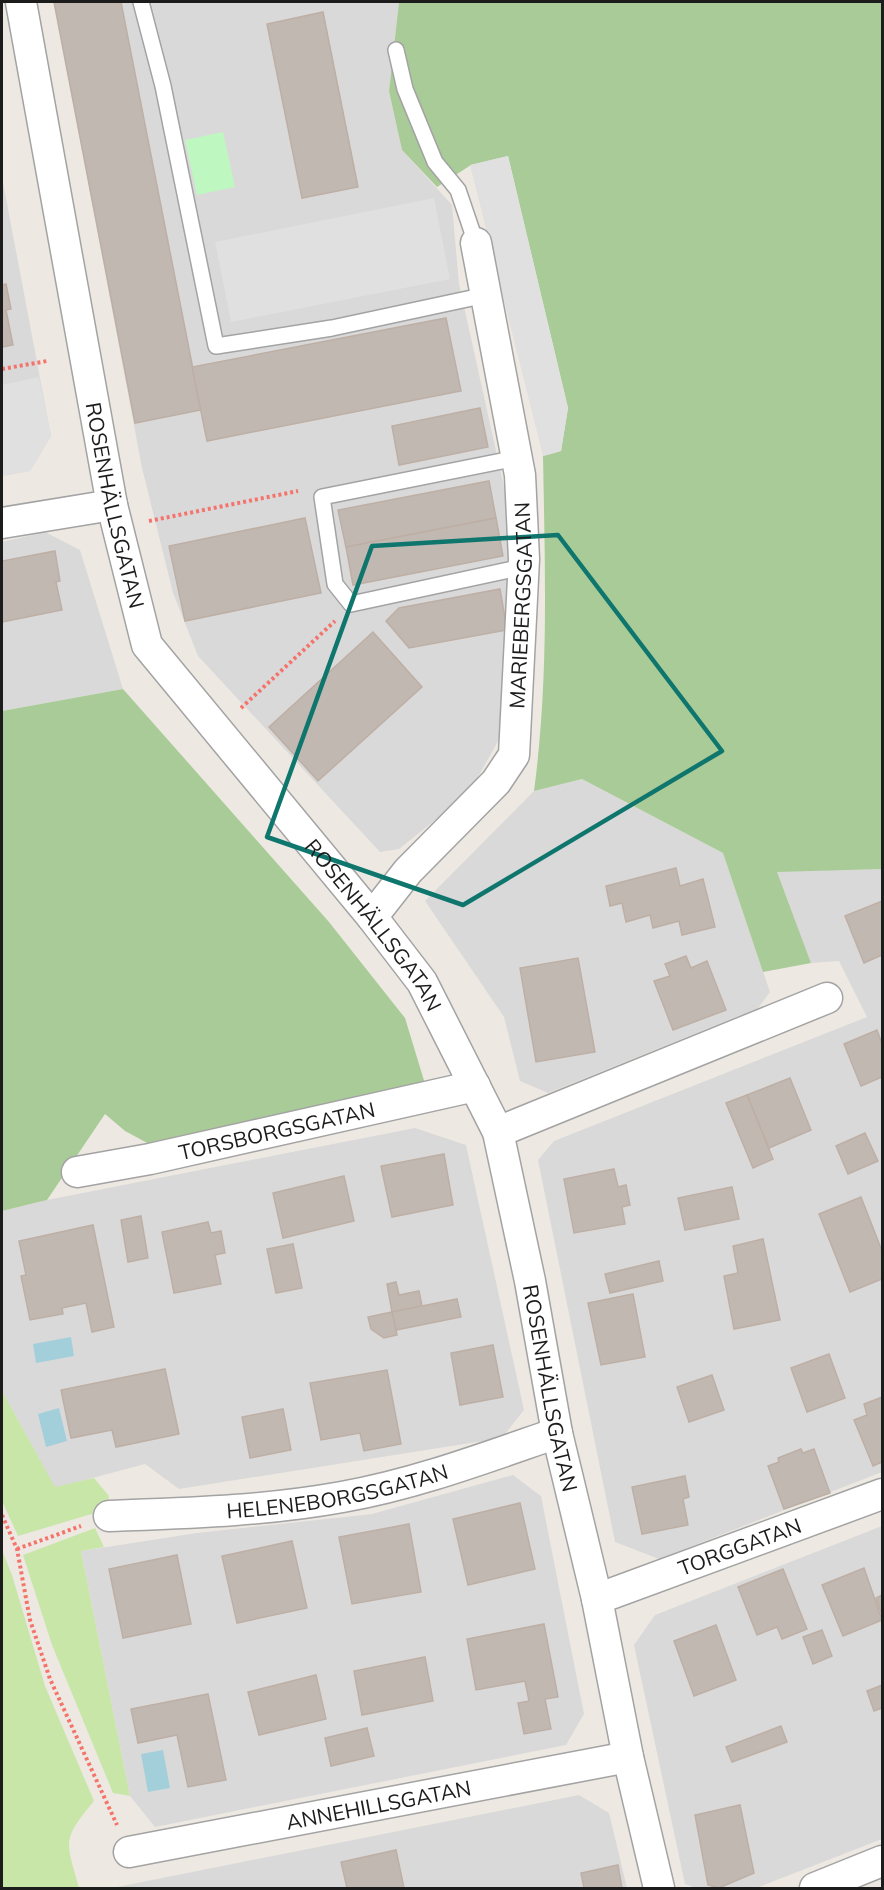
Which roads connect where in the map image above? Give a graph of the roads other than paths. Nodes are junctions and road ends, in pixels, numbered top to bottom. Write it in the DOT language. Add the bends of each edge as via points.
graph roads {
  1 [pos="21,2"];
  2 [pos="141,2"];
  3 [pos="396,50"];
  4 [pos="476,243"];
  5 [pos="486,294"];
  6 [pos="517,459"];
  7 [pos="112,505"];
  8 [pos="2,523"];
  9 [pos="523,567"];
  10 [pos="372,917"];
  11 [pos="827,998"];
  12 [pos="475,1086"];
  13 [pos="498,1132"];
  14 [pos="77,1172"];
  15 [pos="557,1433"];
  16 [pos="882,1494"];
  17 [pos="109,1516"];
  18 [pos="597,1599"];
  19 [pos="628,1757"];
  20 [pos="129,1852"];
  21 [pos="882,1861"];
  22 [pos="659,1888"];
  23 [pos="815,1888"];
  1 -- 7 [label="street, ROSENHÄLLSGATAN"];
  2 -- 5 [label="lane" via="163,86 216,346 332,328"];
  3 -- 4 [label="lane" via="405,89 435,162 458,190"];
  4 -- 5 [label="street, MARIEBERGSGATAN"];
  5 -- 6 [label="street, MARIEBERGSGATAN"];
  6 -- 9 [label="street, MARIEBERGSGATAN"];
  6 -- 9 [label="lane" via="322,497 335,584 351,604"];
  7 -- 8 [label="street"];
  7 -- 10 [label="street, ROSENHÄLLSGATAN" via="147,645"];
  9 -- 10 [label="street, MARIEBERGSGATAN" via="514,754 496,782 408,871"];
  10 -- 12 [label="street, ROSENHÄLLSGATAN" via="422,982"];
  11 -- 13 [label="street"];
  12 -- 13 [label="street, ROSENHÄLLSGATAN"];
  12 -- 14 [label="street, TORSBORGSGATAN"];
  13 -- 15 [label="street, ROSENHÄLLSGATAN"];
  15 -- 17 [label="street, HELENEBORGSGATAN" via="441,1473 345,1497 285,1507"];
  15 -- 18 [label="street, ROSENHÄLLSGATAN"];
  16 -- 18 [label="street, TORGGATAN"];
  18 -- 19 [label="street, ROSENHÄLLSGATAN"];
  19 -- 20 [label="street, ANNEHILLSGATAN"];
  19 -- 22 [label="street, ROSENHÄLLSGATAN"];
  21 -- 23 [label="street"];
}
